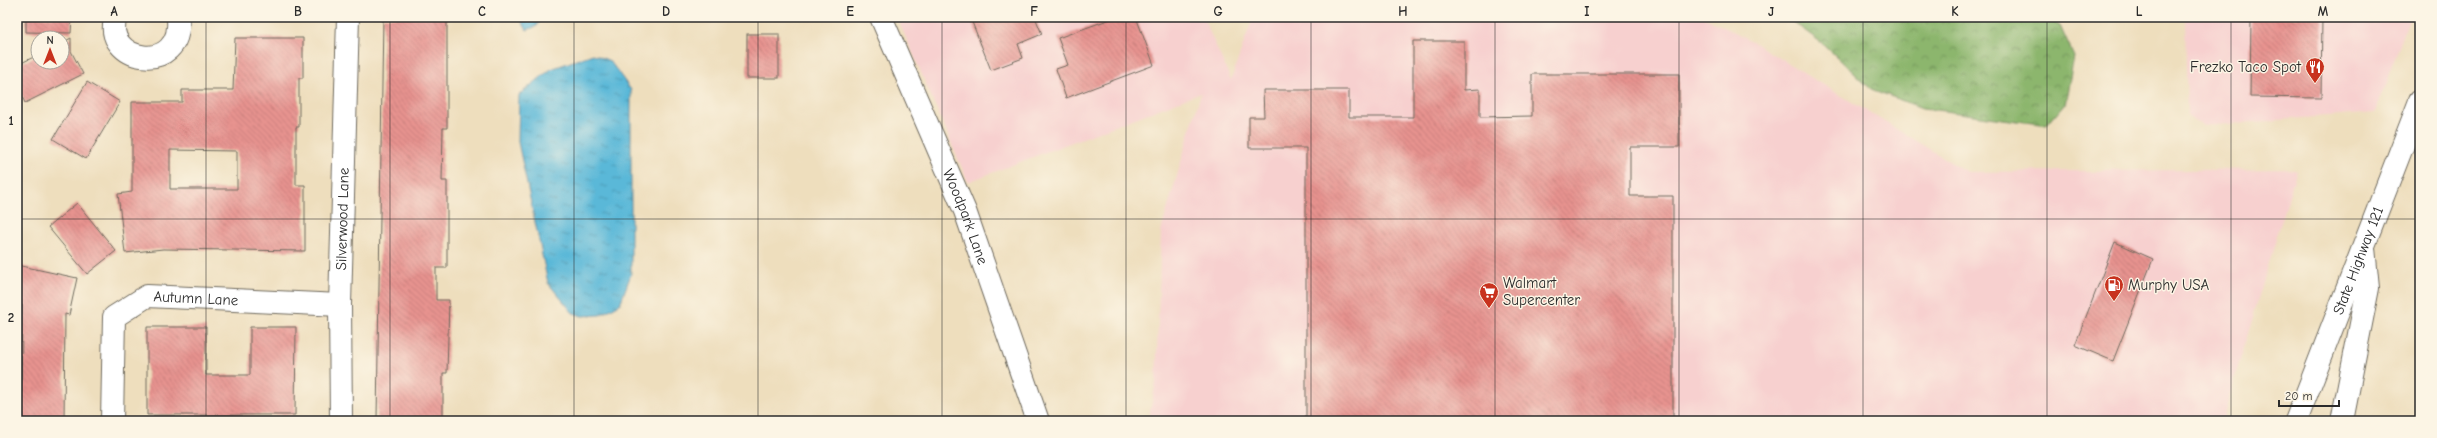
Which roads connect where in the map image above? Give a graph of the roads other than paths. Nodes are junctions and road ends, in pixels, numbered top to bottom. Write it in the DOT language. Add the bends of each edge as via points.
graph roads {
  1 [pos="116,17"];
  2 [pos="178,17"];
  3 [pos="348,17"];
  4 [pos="881,17"];
  5 [pos="2420,101"];
  6 [pos="2364,248"];
  7 [pos="340,305"];
  8 [pos="112,421"];
  9 [pos="341,421"];
  10 [pos="1038,421"];
  11 [pos="2296,421"];
  12 [pos="2342,421"];
  1 -- 2 [label="main road" via="116,36 123,48 136,56 150,58 164,53 174,42 179,29"];
  3 -- 7 [label="main road, Silverwood Lane"];
  4 -- 10 [label="main road, Woodpark Lane" via="965,211"];
  5 -- 6 [label="main road, State Highway 121"];
  6 -- 11 [label="main road, State Highway 121"];
  6 -- 12 [label="main road" via="2368,288"];
  7 -- 8 [label="main road, Autumn Lane" via="147,296 114,317"];
  7 -- 9 [label="main road, Silverwood Lane"];
}
